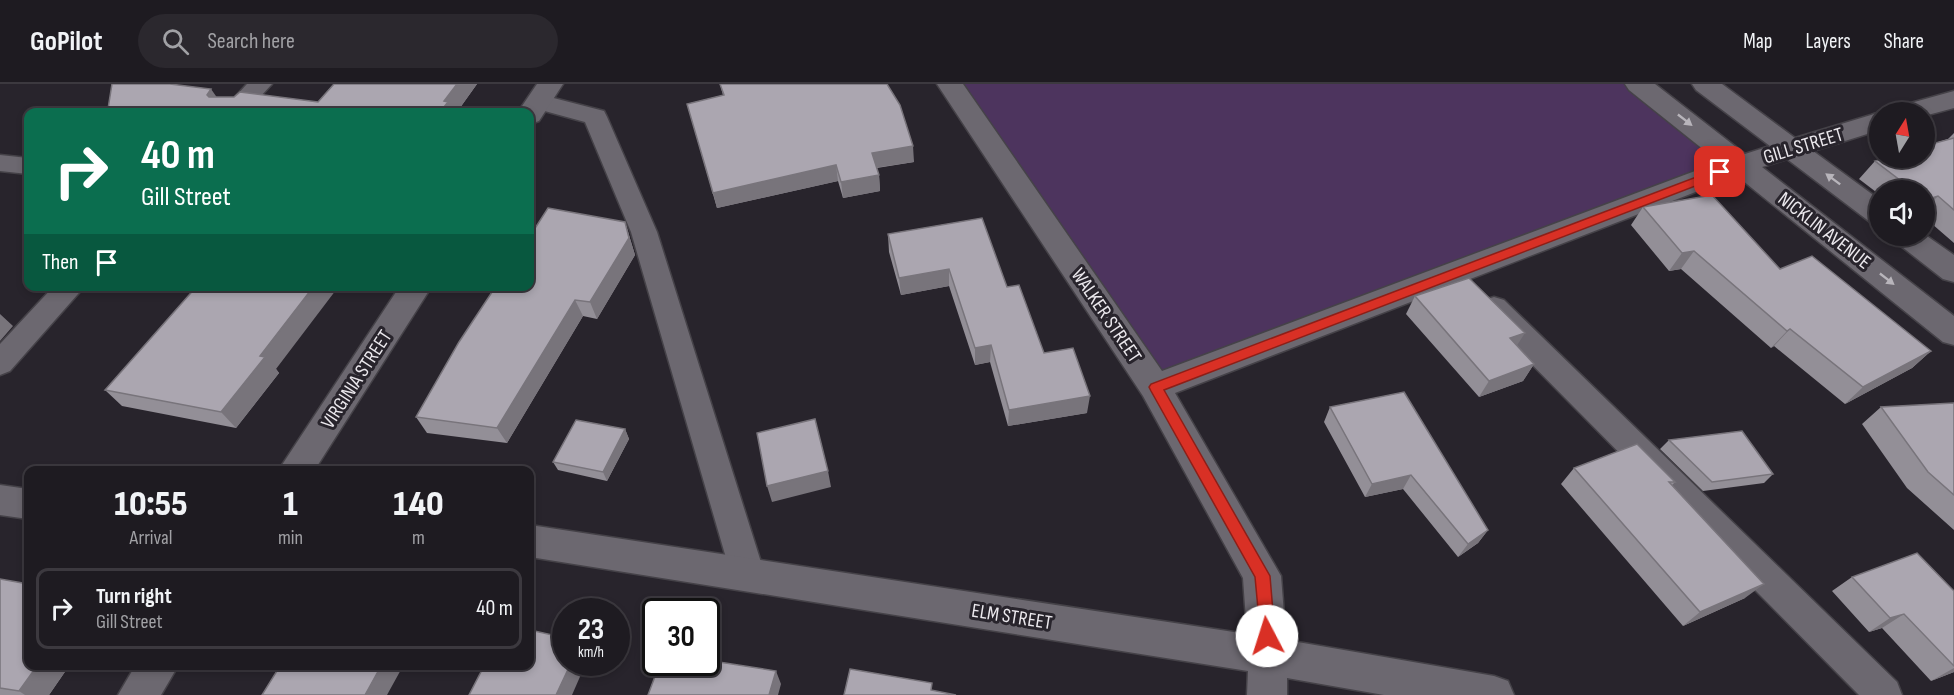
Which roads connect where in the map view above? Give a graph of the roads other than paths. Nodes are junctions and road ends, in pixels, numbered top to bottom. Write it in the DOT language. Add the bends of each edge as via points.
graph roads {
  1 [pos="260,84"];
  2 [pos="950,84"];
  3 [pos="1638,84"];
  4 [pos="1705,84"];
  5 [pos="1954,99"];
  6 [pos="539,101"];
  7 [pos="1935,104"];
  8 [pos="237,108"];
  9 [pos="1869,125"];
  10 [pos="1792,148"];
  11 [pos="0,163"];
  12 [pos="1742,164"];
  13 [pos="24,166"];
  14 [pos="1869,206"];
  15 [pos="1920,246"];
  16 [pos="1954,271"];
  17 [pos="1457,272"];
  18 [pos="66,291"];
  19 [pos="414,291"];
  20 [pos="1954,333"];
  21 [pos="0,363"];
  22 [pos="1155,387"];
  23 [pos="298,466"];
  24 [pos="0,500"];
  25 [pos="24,503"];
  26 [pos="534,542"];
  27 [pos="748,575"];
  28 [pos="1268,656"];
  29 [pos="156,670"];
  30 [pos="138,695"];
  31 [pos="1268,695"];
  32 [pos="1494,695"];
  33 [pos="1884,695"];
  1 -- 8 [label="lane"];
  2 -- 22 [label="street, WALKER STREET"];
  3 -- 12 [label="street, NICKLIN AVENUE, one-way"];
  4 -- 10 [label="street"];
  5 -- 7 [label="street"];
  6 -- 27 [label="lane" via="595,117 644,232"];
  9 -- 10 [label="street, GILL STREET"];
  10 -- 12 [label="street, GILL STREET"];
  14 -- 10 [label="street, one-way"];
  11 -- 13 [label="lane"];
  12 -- 17 [label="street, GILL STREET"];
  12 -- 20 [label="street, NICKLIN AVENUE, one-way"];
  15 -- 16 [label="street"];
  17 -- 22 [label="street, GILL STREET"];
  17 -- 33 [label="lane"];
  18 -- 21 [label="lane"];
  19 -- 23 [label="street, VIRGINIA STREET"];
  22 -- 28 [label="street, WALKER STREET" via="1262,576"];
  24 -- 25 [label="street"];
  26 -- 27 [label="street, ELM STREET"];
  27 -- 28 [label="street, ELM STREET"];
  28 -- 31 [label="street, WALKER STREET"];
  28 -- 32 [label="street, ELM STREET"];
  29 -- 30 [label="street"];
}
